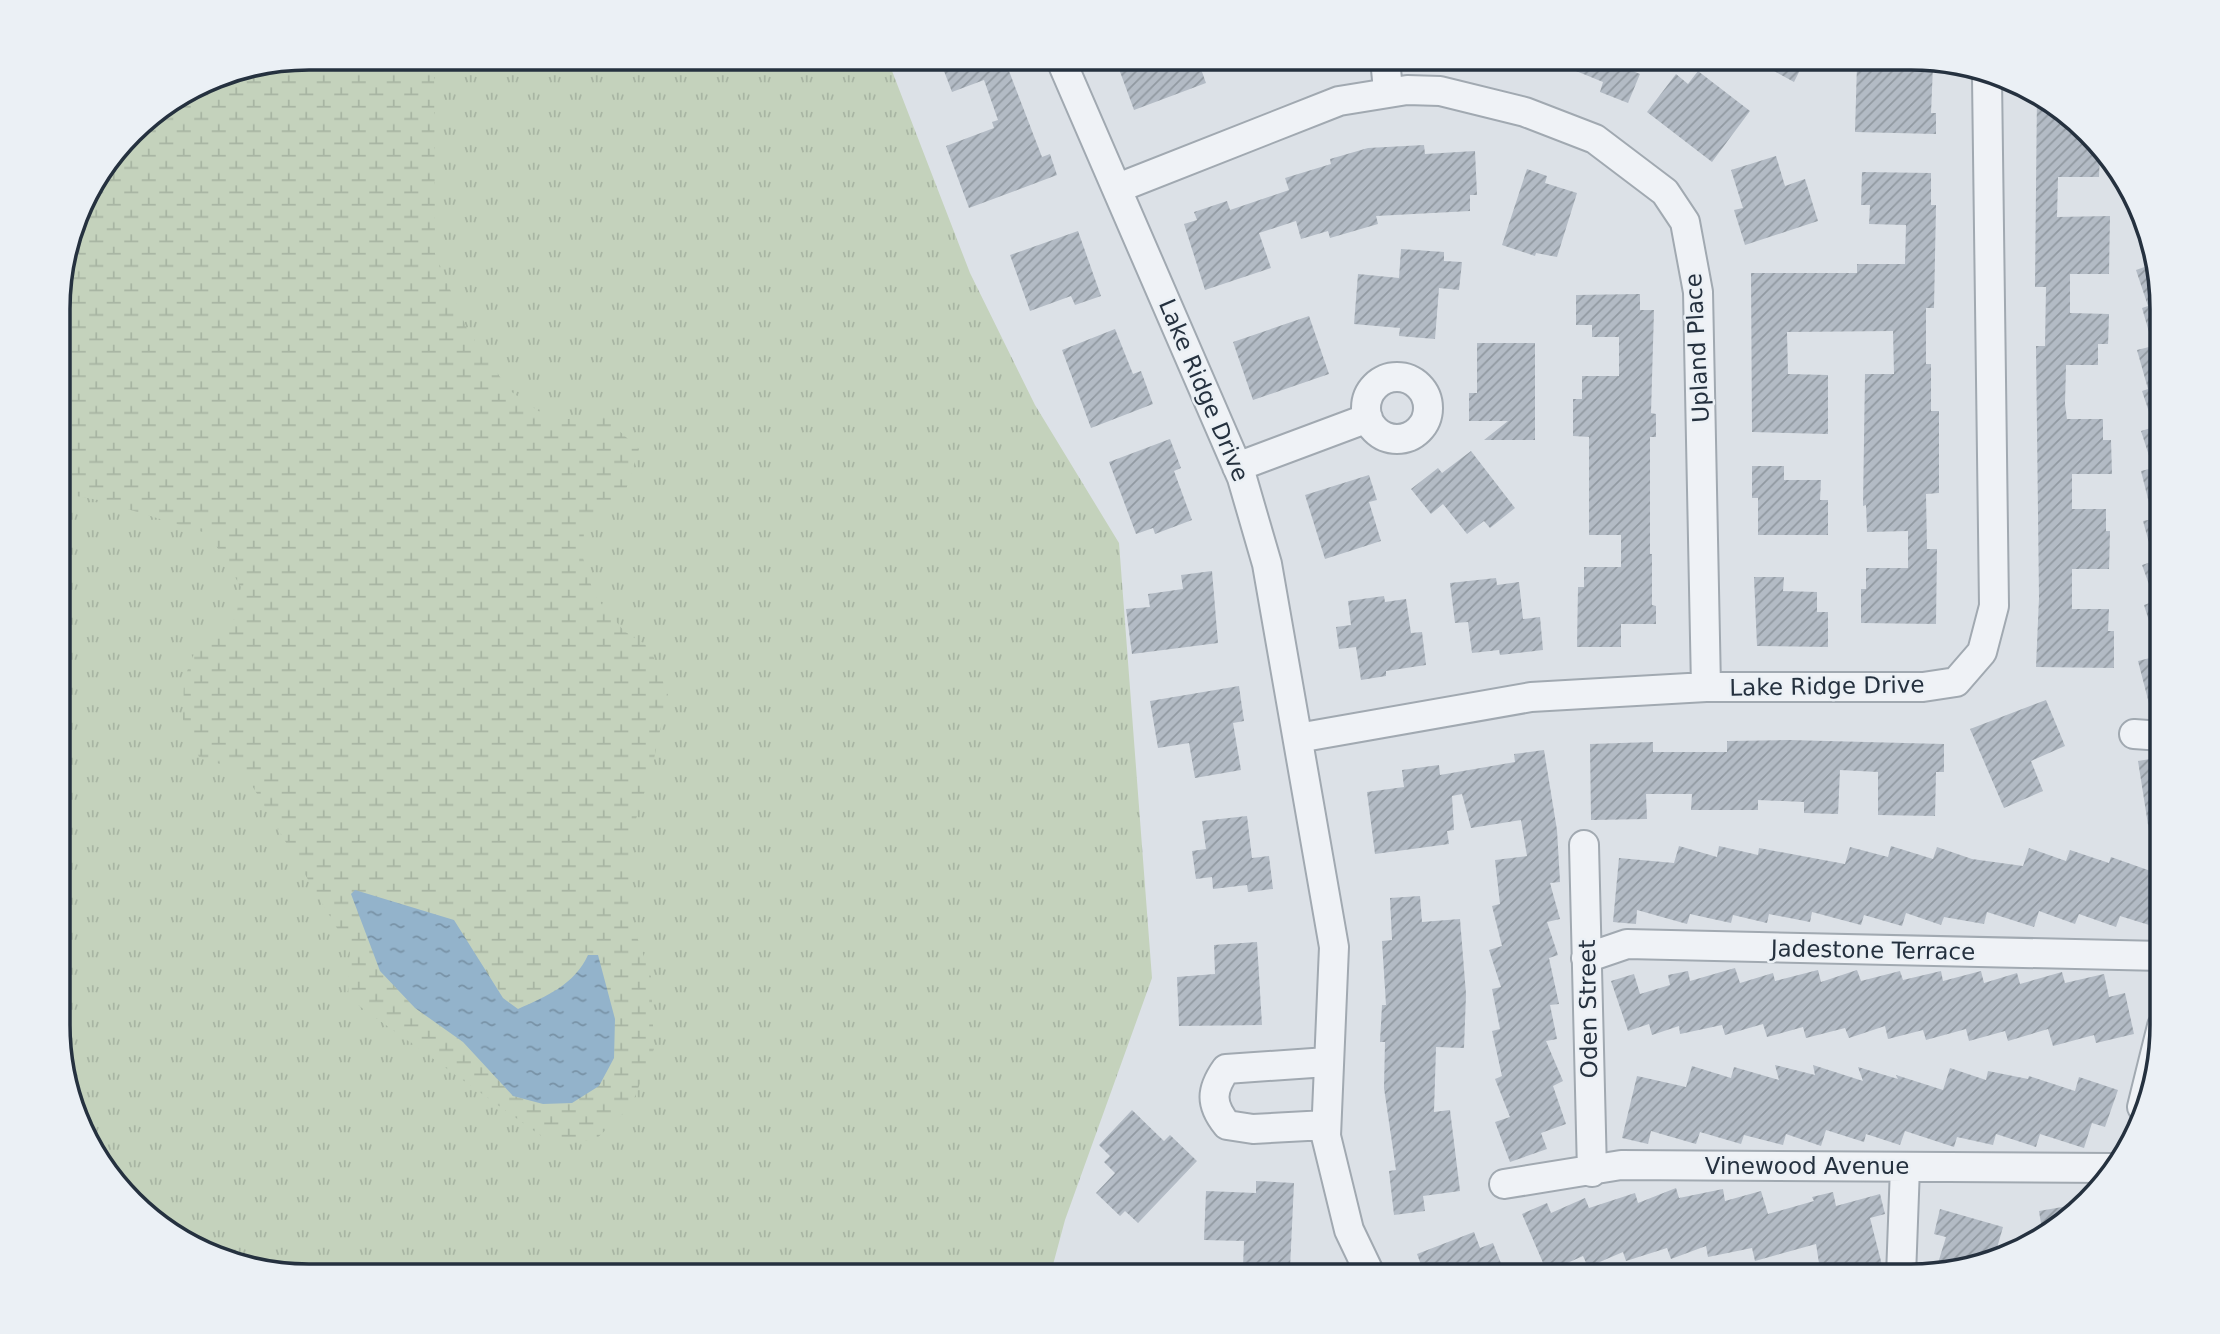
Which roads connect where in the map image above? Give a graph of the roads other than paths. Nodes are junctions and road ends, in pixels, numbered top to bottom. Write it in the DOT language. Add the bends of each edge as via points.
graph roads {
  1 [pos="1065,70"];
  2 [pos="1386,70"];
  3 [pos="1987,83"];
  4 [pos="1388,91"];
  5 [pos="1118,188"];
  6 [pos="1368,418"];
  7 [pos="1237,467"];
  8 [pos="1706,687"];
  9 [pos="2134,734"];
  10 [pos="2149,735"];
  11 [pos="1298,738"];
  12 [pos="1584,845"];
  13 [pos="2149,956"];
  14 [pos="1586,958"];
  15 [pos="1327,1062"];
  16 [pos="1326,1125"];
  17 [pos="1905,1167"];
  18 [pos="2103,1168"];
  19 [pos="1591,1172"];
  20 [pos="1504,1184"];
  21 [pos="1365,1263"];
  22 [pos="1901,1263"];
  1 -- 5 [label="street, Lake Ridge Drive"];
  2 -- 4 [label="street"];
  3 -- 8 [label="street, Lake Ridge Drive" via="1994,607 1982,652 1956,682 1923,687"];
  4 -- 5 [label="street, Upland Place" via="1326,105"];
  4 -- 8 [label="street, Upland Place" via="1440,91 1525,112 1595,139 1665,192 1685,222 1698,292"];
  5 -- 7 [label="street, Lake Ridge Drive"];
  6 -- 7 [label="street"];
  7 -- 11 [label="street, Lake Ridge Drive" via="1267,564"];
  8 -- 11 [label="street, Lake Ridge Drive" via="1531,696"];
  9 -- 10 [label="street"];
  11 -- 15 [label="street, Lake Ridge Drive" via="1334,947"];
  12 -- 14 [label="street, Oden Street"];
  13 -- 14 [label="street, Jadestone Terrace" via="1627,944"];
  14 -- 19 [label="street, Oden Street"];
  15 -- 16 [label="street, Lake Ridge Drive"];
  15 -- 16 [label="street" via="1226,1069 1215,1084 1213,1098 1227,1125 1253,1129"];
  16 -- 21 [label="street, Lake Ridge Drive" via="1349,1230"];
  17 -- 18 [label="street, Vinewood Avenue"];
  17 -- 19 [label="street, Vinewood Avenue" via="1621,1165"];
  17 -- 22 [label="street"];
  19 -- 20 [label="street, Vinewood Avenue"];
}
